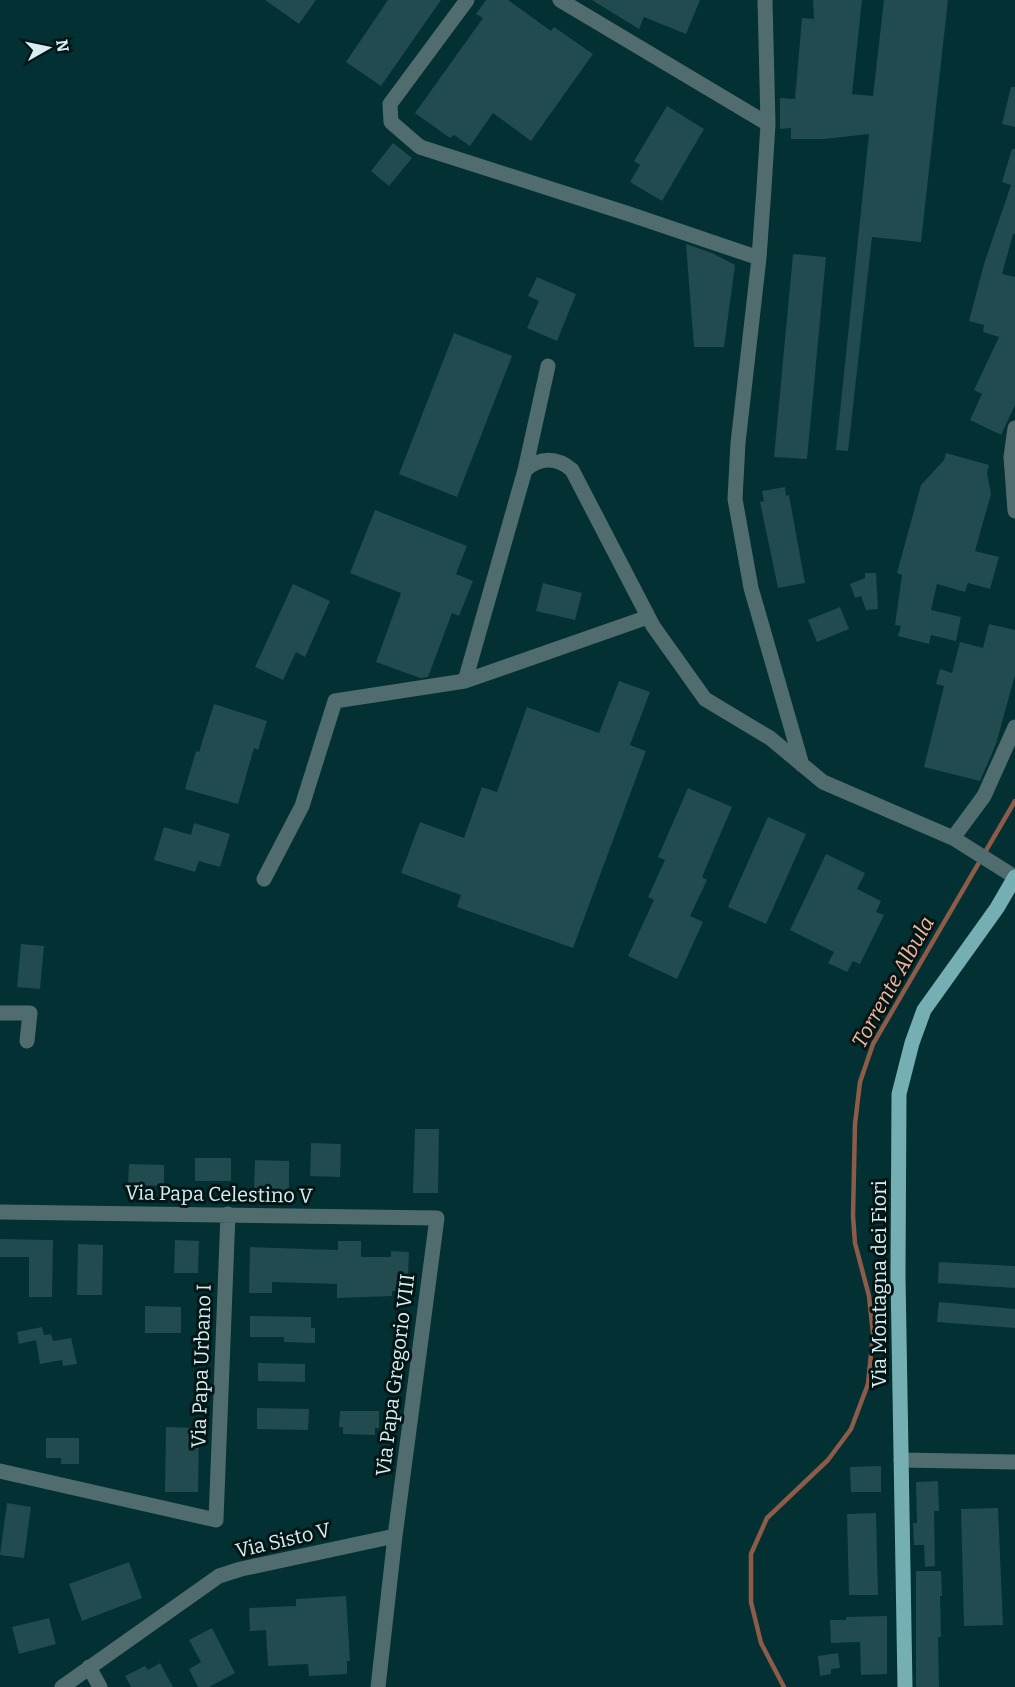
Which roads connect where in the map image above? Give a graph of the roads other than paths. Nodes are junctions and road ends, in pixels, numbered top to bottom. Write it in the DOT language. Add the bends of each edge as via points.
graph roads {
  1 [pos="467,0"];
  2 [pos="560,0"];
  3 [pos="765,0"];
  4 [pos="768,124"];
  5 [pos="759,258"];
  6 [pos="548,366"];
  7 [pos="1015,428"];
  8 [pos="525,470"];
  9 [pos="1015,511"];
  10 [pos="648,617"];
  11 [pos="465,681"];
  12 [pos="1015,727"];
  13 [pos="802,765"];
  14 [pos="958,842"];
  15 [pos="1011,874"];
  16 [pos="264,879"];
  17 [pos="0,1013"];
  18 [pos="27,1041"];
  19 [pos="0,1212"];
  20 [pos="228,1214"];
  21 [pos="437,1218"];
  22 [pos="901,1460"];
  23 [pos="1015,1462"];
  24 [pos="0,1471"];
  25 [pos="395,1536"];
  26 [pos="90,1666"];
  27 [pos="62,1687"];
  28 [pos="100,1687"];
  29 [pos="378,1687"];
  30 [pos="905,1687"];
  1 -- 5 [label="street" via="390,104 391,122 420,147"];
  2 -- 4 [label="street"];
  3 -- 4 [label="street"];
  4 -- 5 [label="street"];
  5 -- 13 [label="street" via="735,499 751,588"];
  6 -- 8 [label="street"];
  7 -- 9 [label="street" via="1011,457"];
  8 -- 10 [label="street" via="537,462 551,460 572,470"];
  8 -- 11 [label="street"];
  10 -- 11 [label="street"];
  10 -- 13 [label="street" via="705,699 770,738"];
  11 -- 16 [label="street" via="335,701 302,806"];
  12 -- 14 [label="street"];
  13 -- 14 [label="street" via="824,782"];
  14 -- 15 [label="street"];
  15 -- 22 [label="main road, Via Montagna dei Fiori" via="997,908 924,1010 899,1094"];
  17 -- 18 [label="street" via="30,1014"];
  19 -- 20 [label="street, Via Papa Celestino V"];
  20 -- 21 [label="street, Via Papa Celestino V"];
  20 -- 24 [label="street, Via Papa Urbano I" via="216,1520"];
  21 -- 25 [label="street, Via Papa Gregorio VIII"];
  22 -- 23 [label="street"];
  22 -- 30 [label="main road, Via Montagna dei Fiori"];
  25 -- 26 [label="street, Via Sisto V" via="219,1576"];
  25 -- 29 [label="street"];
  26 -- 27 [label="street, Via Sisto V"];
  26 -- 28 [label="street"];
}
